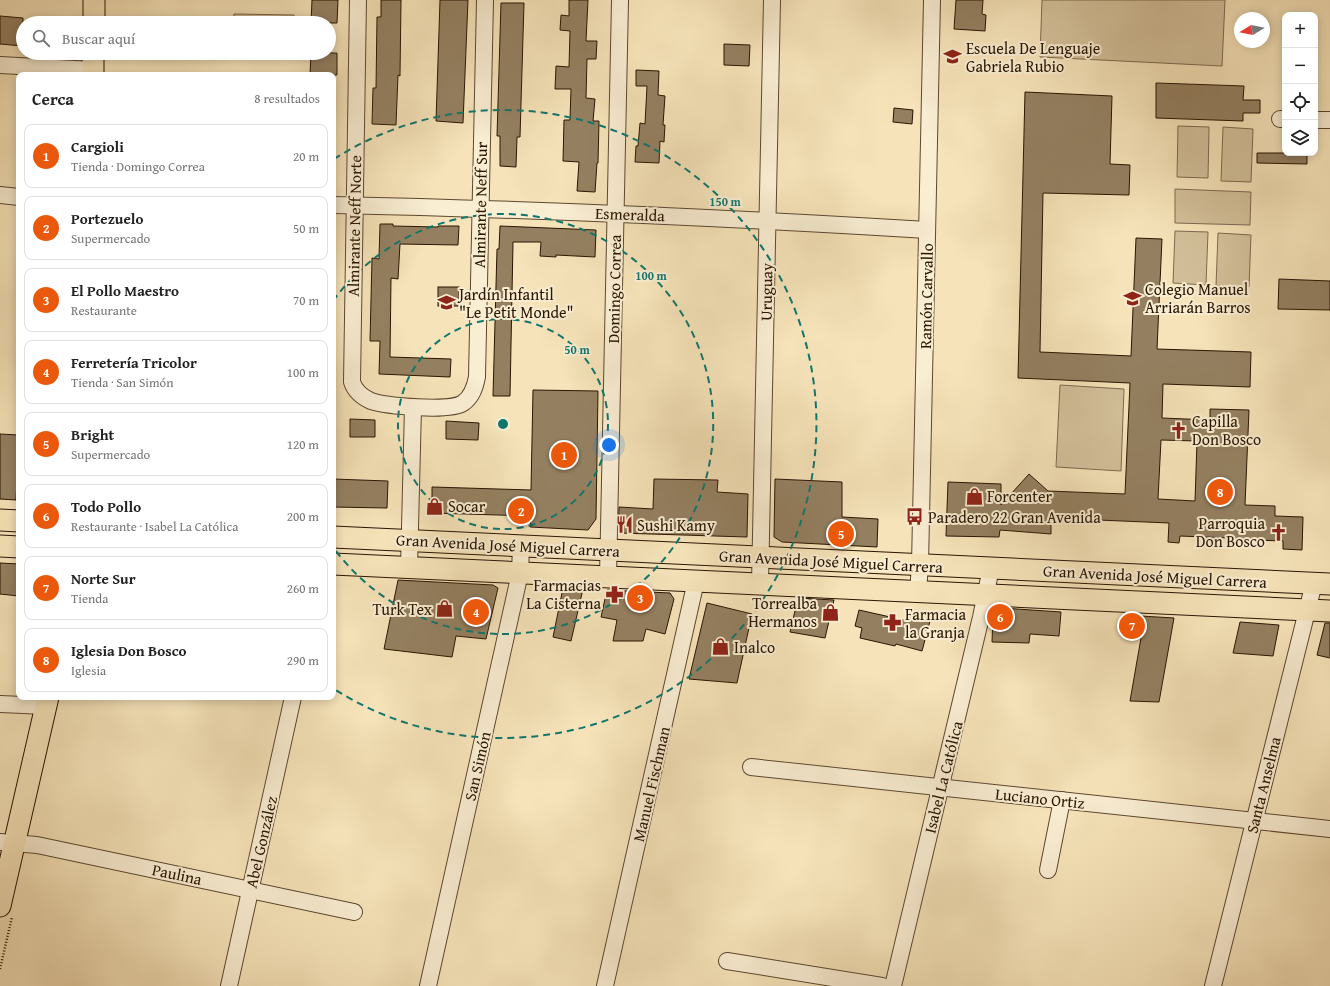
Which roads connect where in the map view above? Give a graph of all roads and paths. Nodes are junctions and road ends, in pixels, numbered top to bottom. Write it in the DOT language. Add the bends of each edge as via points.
graph roads {
  1 [pos="94,0"];
  2 [pos="358,0"];
  3 [pos="485,0"];
  4 [pos="620,0"];
  5 [pos="772,0"];
  6 [pos="932,0"];
  7 [pos="94,16"];
  8 [pos="0,64"];
  9 [pos="93,66"];
  10 [pos="1318,120"];
  11 [pos="1330,120"];
  12 [pos="0,196"];
  13 [pos="16,197"];
  14 [pos="336,205"];
  15 [pos="355,206"];
  16 [pos="480,210"];
  17 [pos="615,213"];
  18 [pos="767,220"];
  19 [pos="927,230"];
  20 [pos="413,407"];
  21 [pos="0,520"];
  22 [pos="16,521"];
  23 [pos="336,537"];
  24 [pos="410,540"];
  25 [pos="0,546"];
  26 [pos="521,546"];
  27 [pos="16,547"];
  28 [pos="608,550"];
  29 [pos="760,557"];
  30 [pos="336,564"];
  31 [pos="920,565"];
  32 [pos="409,568"];
  33 [pos="991,568"];
  34 [pos="520,573"];
  35 [pos="608,577"];
  36 [pos="696,581"];
  37 [pos="760,584"];
  38 [pos="1322,584"];
  39 [pos="918,592"];
  40 [pos="986,595"];
  41 [pos="1307,610"];
  42 [pos="1330,611"];
  43 [pos="292,700"];
  44 [pos="47,702"];
  45 [pos="0,704"];
  46 [pos="751,767"];
  47 [pos="941,787"];
  48 [pos="1062,800"];
  49 [pos="1254,821"];
  50 [pos="1330,830"];
  51 [pos="7,842"];
  52 [pos="1048,870"];
  53 [pos="250,890"];
  54 [pos="0,906"];
  55 [pos="354,912"];
  56 [pos="727,961"];
  57 [pos="229,986"];
  58 [pos="428,986"];
  59 [pos="606,986"];
  60 [pos="882,986"];
  61 [pos="893,986"];
  62 [pos="1213,986"];
  1 -- 7 [label="main road"];
  2 -- 15 [label="street, Almirante Neff Norte"];
  3 -- 16 [label="street, Almirante Neff Sur"];
  4 -- 17 [label="street, Domingo Correa"];
  5 -- 18 [label="street, Uruguay"];
  6 -- 19 [label="street, Ramón Carvallo"];
  8 -- 9 [label="street"];
  10 -- 11 [label="street"];
  12 -- 13 [label="street"];
  14 -- 15 [label="street, Esmeralda"];
  15 -- 16 [label="street, Esmeralda"];
  15 -- 20 [label="street, Almirante Neff Norte" via="352,382 359,393 371,401"];
  16 -- 17 [label="street, Esmeralda"];
  16 -- 20 [label="street, Almirante Neff Sur" via="476,385 468,399 456,406"];
  17 -- 18 [label="street, Esmeralda"];
  17 -- 28 [label="street, Domingo Correa"];
  18 -- 19 [label="street, Esmeralda"];
  18 -- 29 [label="street, Uruguay"];
  19 -- 31 [label="street, Ramón Carvallo"];
  20 -- 24 [label="street"];
  21 -- 22 [label="main road"];
  23 -- 24 [label="main road, Gran Avenida José Miguel Carrera"];
  24 -- 26 [label="main road, Gran Avenida José Miguel Carrera"];
  24 -- 32 [label="street"];
  25 -- 27 [label="main road"];
  26 -- 28 [label="main road, Gran Avenida José Miguel Carrera"];
  26 -- 34 [label="street, San Simón"];
  28 -- 29 [label="main road, Gran Avenida José Miguel Carrera"];
  28 -- 35 [label="street, Domingo Correa"];
  29 -- 31 [label="main road, Gran Avenida José Miguel Carrera"];
  29 -- 37 [label="street, Uruguay"];
  30 -- 32 [label="main road, Gran Avenida José Miguel Carrera"];
  31 -- 33 [label="main road, Gran Avenida José Miguel Carrera"];
  31 -- 39 [label="street, Ramón Carvallo"];
  32 -- 34 [label="main road, Gran Avenida José Miguel Carrera"];
  33 -- 38 [label="main road, Gran Avenida José Miguel Carrera"];
  33 -- 40 [label="street, Isabel La Católica"];
  34 -- 35 [label="main road, Gran Avenida José Miguel Carrera"];
  34 -- 58 [label="street, San Simón"];
  35 -- 36 [label="main road, Gran Avenida José Miguel Carrera"];
  36 -- 37 [label="main road, Gran Avenida José Miguel Carrera"];
  36 -- 59 [label="street, Manuel Fischman"];
  37 -- 39 [label="main road, Gran Avenida José Miguel Carrera"];
  38 -- 41 [label="street, Santa Anselma"];
  39 -- 40 [label="main road, Gran Avenida José Miguel Carrera"];
  40 -- 41 [label="main road, Gran Avenida José Miguel Carrera"];
  40 -- 47 [label="street, Isabel La Católica"];
  41 -- 42 [label="main road, Gran Avenida José Miguel Carrera"];
  41 -- 49 [label="street, Santa Anselma"];
  43 -- 53 [label="street, Abel González"];
  44 -- 45 [label="street"];
  44 -- 51 [label="main road"];
  46 -- 47 [label="street, Luciano Ortiz"];
  47 -- 48 [label="street, Luciano Ortiz"];
  47 -- 61 [label="street, Isabel La Católica"];
  48 -- 49 [label="street, Luciano Ortiz"];
  48 -- 52 [label="street"];
  49 -- 50 [label="street, Luciano Ortiz"];
  49 -- 62 [label="street, Santa Anselma"];
  51 -- 53 [label="street, Paulina" via="37,844"];
  51 -- 54 [label="main road"];
  53 -- 55 [label="street, Paulina"];
  53 -- 57 [label="street, Abel González"];
  56 -- 60 [label="street"];
}
